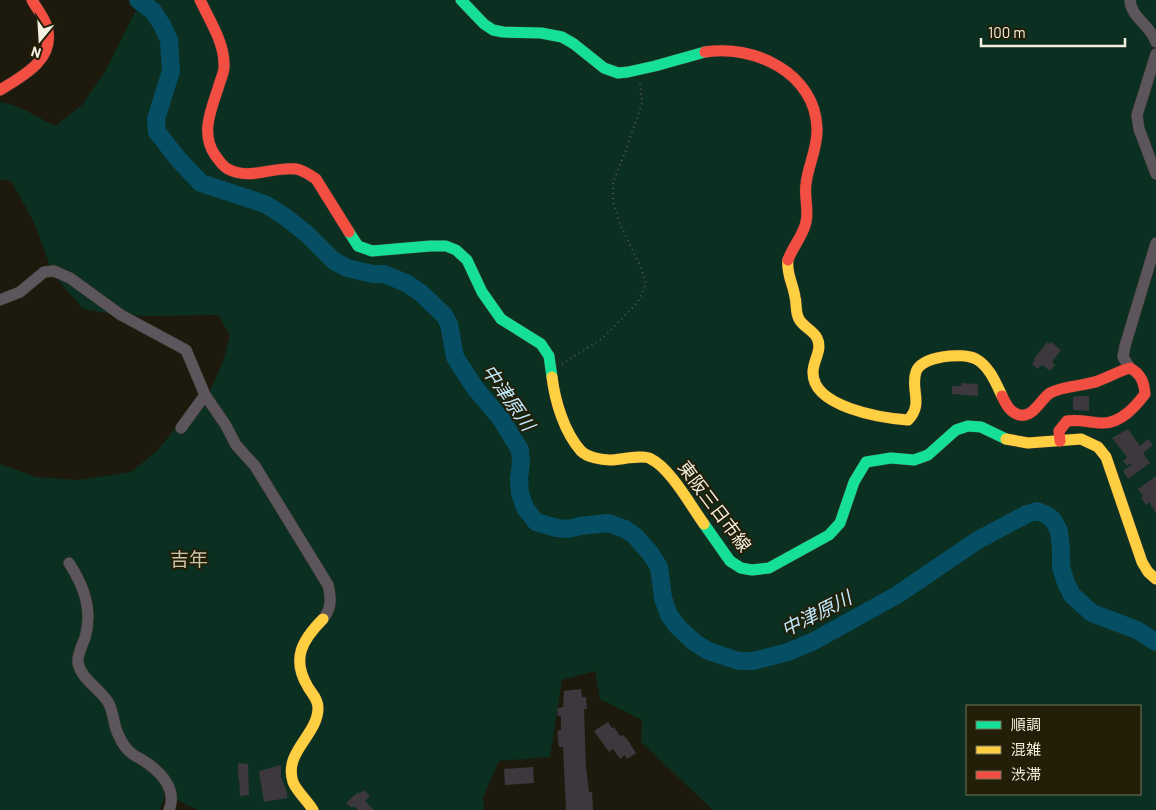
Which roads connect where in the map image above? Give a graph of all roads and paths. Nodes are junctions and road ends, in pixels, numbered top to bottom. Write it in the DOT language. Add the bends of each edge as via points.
graph roads {
  1 [pos="32,0"];
  2 [pos="200,0"];
  3 [pos="462,0"];
  4 [pos="1130,0"];
  5 [pos="1156,42"];
  6 [pos="1156,54"];
  7 [pos="640,69"];
  8 [pos="0,90"];
  9 [pos="1156,174"];
  10 [pos="1156,243"];
  11 [pos="0,300"];
  12 [pos="1130,368"];
  13 [pos="551,371"];
  14 [pos="205,395"];
  15 [pos="181,428"];
  16 [pos="1060,441"];
  17 [pos="69,563"];
  18 [pos="1156,579"];
  19 [pos="323,619"];
  20 [pos="169,810"];
  21 [pos="313,810"];
  1 -- 8 [label="main road" via="47,26 50,39 47,52 35,68"];
  2 -- 13 [label="main road, 東阪三日市線" via="225,62 206,130 210,146 219,160 232,170 248,174 295,169 305,172 316,180 358,246 372,251 430,246 456,250 466,260 482,292 501,319 541,344 549,356"];
  3 -- 7 [label="main road" via="496,32 554,35 577,46 612,72 620,74"];
  4 -- 5 [label="street" via="1134,12"];
  6 -- 9 [label="street" via="1137,115"];
  7 -- 12 [label="main road" via="709,51 742,52 776,64 805,92 818,122 818,138 804,190 807,220 787,267 799,321 819,343 812,374 816,388 833,402 894,420 908,420 914,414 914,382 918,368 950,355 960,355 969,356 990,371 1006,406 1021,416 1029,414 1050,393"];
  7 -- 13 [label="path" via="642,103 613,182 613,201 618,222 646,284 638,302 603,338"];
  10 -- 12 [label="street" via="1125,346 1123,357"];
  11 -- 14 [label="street" via="20,292 44,272 61,274 121,315 186,350"];
  12 -- 16 [label="main road" via="1142,378 1145,386 1145,394 1135,405 1120,419 1108,422 1067,421 1059,430"];
  13 -- 16 [label="main road, 東阪三日市線" via="554,393 568,431 582,452 608,460 649,457 662,464 730,561 752,570 769,568 830,535 840,523 854,482 866,462 891,458 914,460 928,455 956,430 968,426 981,427 1008,440 1028,443"];
  14 -- 15 [label="street"];
  14 -- 19 [label="street" via="236,445 255,466 328,586 330,604"];
  16 -- 18 [label="main road, 東阪三日市線" via="1081,439 1098,447 1106,457 1142,562"];
  17 -- 20 [label="street" via="86,595 87,628 79,652 79,666 107,701 122,742 167,782 172,796"];
  19 -- 21 [label="main road" via="303,641 300,650 301,672 318,707 314,722 294,758 291,774 296,787"];
}
